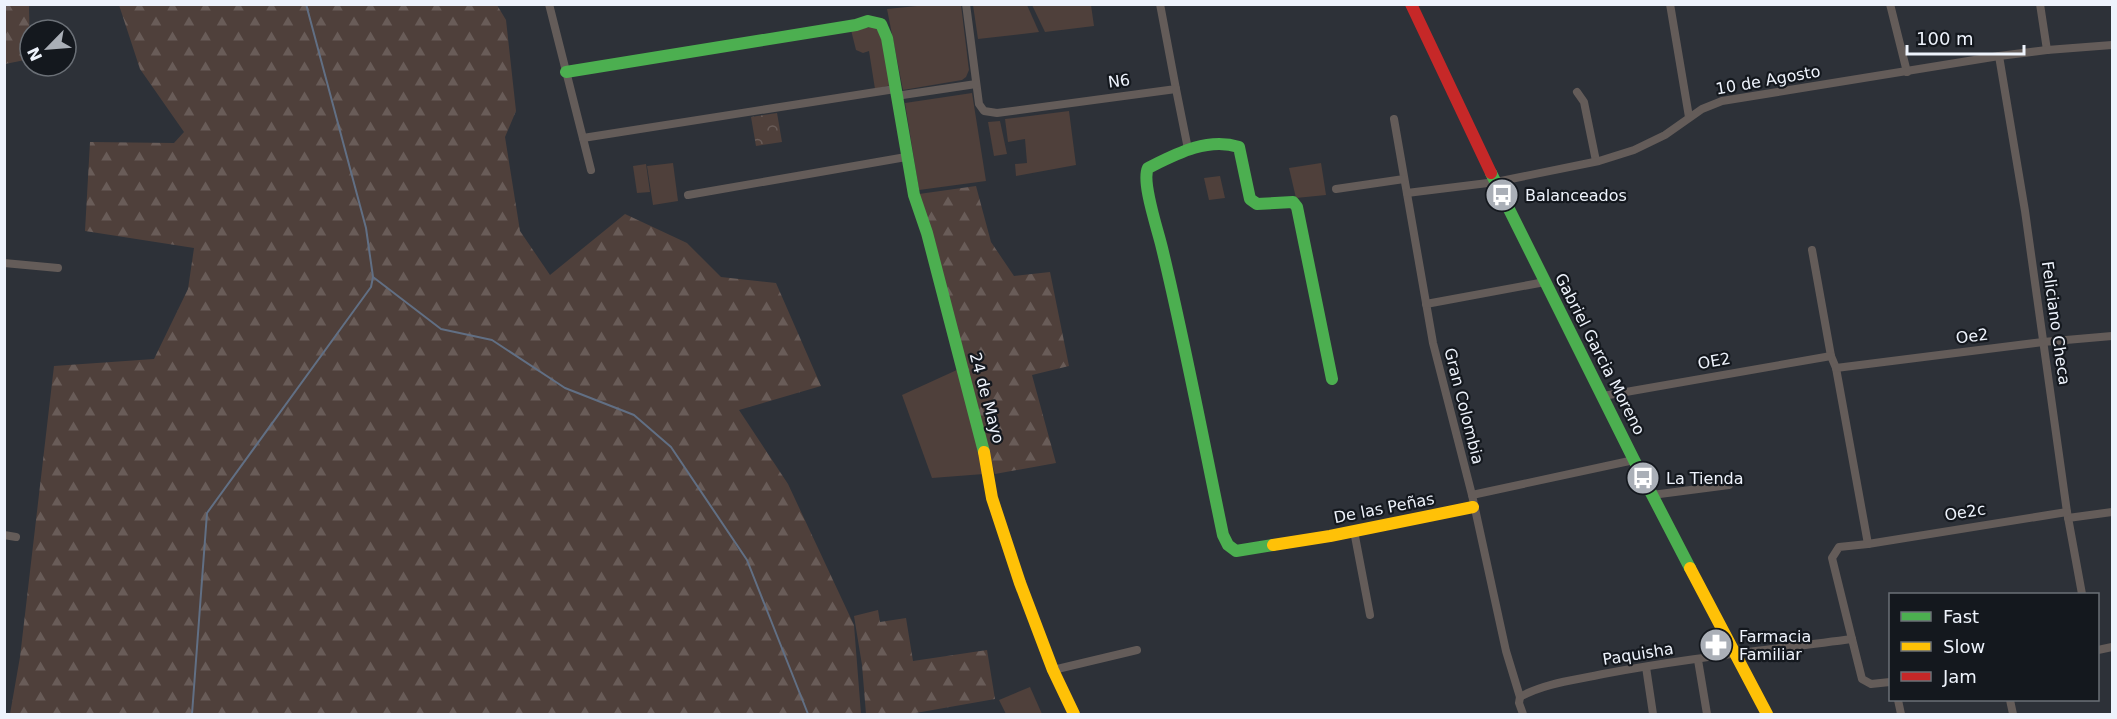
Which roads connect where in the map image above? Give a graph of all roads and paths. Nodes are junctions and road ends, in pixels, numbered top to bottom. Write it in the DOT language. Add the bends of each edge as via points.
graph roads {
  1 [pos="549,4"];
  2 [pos="966,4"];
  3 [pos="1160,4"];
  4 [pos="1411,4"];
  5 [pos="1670,4"];
  6 [pos="1890,4"];
  7 [pos="2040,4"];
  8 [pos="2112,45"];
  9 [pos="2047,50"];
  10 [pos="1999,57"];
  11 [pos="566,72"];
  12 [pos="1906,72"];
  13 [pos="976,84"];
  14 [pos="895,89"];
  15 [pos="1176,89"];
  16 [pos="1577,92"];
  17 [pos="1689,117"];
  18 [pos="1394,119"];
  19 [pos="584,138"];
  20 [pos="1188,149"];
  21 [pos="906,157"];
  22 [pos="1596,161"];
  23 [pos="591,170"];
  24 [pos="1404,179"];
  25 [pos="1496,182"];
  26 [pos="1336,189"];
  27 [pos="1407,193"];
  28 [pos="688,195"];
  29 [pos="1812,250"];
  30 [pos="4,263"];
  31 [pos="58,268"];
  32 [pos="1545,282"];
  33 [pos="1426,304"];
  34 [pos="2112,336"];
  35 [pos="2043,342"];
  36 [pos="1831,356"];
  37 [pos="1836,368"];
  38 [pos="1332,379"];
  39 [pos="1603,396"];
  40 [pos="1634,460"];
  41 [pos="1729,485"];
  42 [pos="1652,495"];
  43 [pos="1472,501"];
  44 [pos="2112,512"];
  45 [pos="2068,515"];
  46 [pos="1354,531"];
  47 [pos="4,535"];
  48 [pos="16,537"];
  49 [pos="1868,544"];
  50 [pos="2082,593"];
  51 [pos="1370,615"];
  52 [pos="1852,639"];
  53 [pos="1137,650"];
  54 [pos="1736,654"];
  55 [pos="1698,660"];
  56 [pos="1646,667"];
  57 [pos="1053,670"];
  58 [pos="1889,682"];
  59 [pos="1520,697"];
  60 [pos="1074,714"];
  61 [pos="1522,714"];
  62 [pos="1653,714"];
  63 [pos="1707,714"];
  64 [pos="1767,714"];
  1 -- 11 [label="street"];
  2 -- 13 [label="street"];
  3 -- 15 [label="street"];
  4 -- 25 [label="street, Gabriel Garcia Moreno"];
  5 -- 17 [label="street"];
  6 -- 12 [label="street"];
  7 -- 9 [label="street"];
  8 -- 9 [label="street, 10 de Agosto"];
  9 -- 10 [label="street, 10 de Agosto"];
  10 -- 12 [label="street, 10 de Agosto"];
  10 -- 35 [label="street, Feliciano Checa"];
  11 -- 14 [label="street, 24 de Mayo" via="868,21 881,24 886,33"];
  11 -- 19 [label="street"];
  12 -- 17 [label="street, 10 de Agosto" via="1722,101"];
  13 -- 14 [label="street"];
  13 -- 15 [label="street, N6" via="982,109 987,112"];
  14 -- 19 [label="street"];
  14 -- 21 [label="street, 24 de Mayo"];
  15 -- 20 [label="street"];
  16 -- 22 [label="street" via="1584,102"];
  17 -- 22 [label="street, 10 de Agosto" via="1665,135 1634,150"];
  18 -- 24 [label="street, Gran Colombia"];
  19 -- 23 [label="street"];
  20 -- 38 [label="street" via="1213,143 1239,147 1250,199 1257,204 1288,201 1297,207"];
  20 -- 46 [label="street, De las Peñas" via="1148,168 1145,174 1226,544 1236,551"];
  21 -- 28 [label="street"];
  21 -- 57 [label="street, 24 de Mayo" via="987,462 992,498"];
  22 -- 25 [label="street, 10 de Agosto"];
  24 -- 26 [label="street"];
  24 -- 27 [label="street, Gran Colombia"];
  25 -- 27 [label="street, 10 de Agosto"];
  25 -- 32 [label="street, Gabriel Garcia Moreno"];
  27 -- 33 [label="street, Gran Colombia"];
  29 -- 36 [label="street"];
  30 -- 31 [label="street"];
  32 -- 33 [label="street"];
  32 -- 39 [label="street, Gabriel Garcia Moreno"];
  33 -- 43 [label="street, Gran Colombia"];
  34 -- 35 [label="street, Oe2"];
  35 -- 37 [label="street, Oe2"];
  35 -- 45 [label="street, Feliciano Checa"];
  36 -- 37 [label="street"];
  36 -- 39 [label="street, OE2"];
  37 -- 49 [label="street"];
  39 -- 40 [label="street, Gabriel Garcia Moreno"];
  40 -- 42 [label="street, Gabriel Garcia Moreno"];
  40 -- 43 [label="street, De las Peñas"];
  41 -- 42 [label="street"];
  42 -- 54 [label="street, Gabriel Garcia Moreno"];
  43 -- 46 [label="street, De las Peñas"];
  43 -- 59 [label="street, Gran Colombia"];
  44 -- 45 [label="street, Oe2c"];
  45 -- 49 [label="street, Oe2c"];
  45 -- 50 [label="street, Feliciano Checa"];
  46 -- 51 [label="street"];
  47 -- 48 [label="street"];
  49 -- 52 [label="street, Oe2c" via="1839,547 1832,558"];
  52 -- 54 [label="street, Paquisha"];
  52 -- 58 [label="street" via="1862,679 1871,684"];
  53 -- 57 [label="street"];
  54 -- 55 [label="street, Paquisha"];
  54 -- 64 [label="street, Gabriel Garcia Moreno"];
  55 -- 56 [label="street, Paquisha"];
  55 -- 63 [label="street"];
  56 -- 59 [label="street, Paquisha" via="1565,682"];
  56 -- 62 [label="street"];
  57 -- 60 [label="street, 24 de Mayo"];
  59 -- 61 [label="street"];
}
